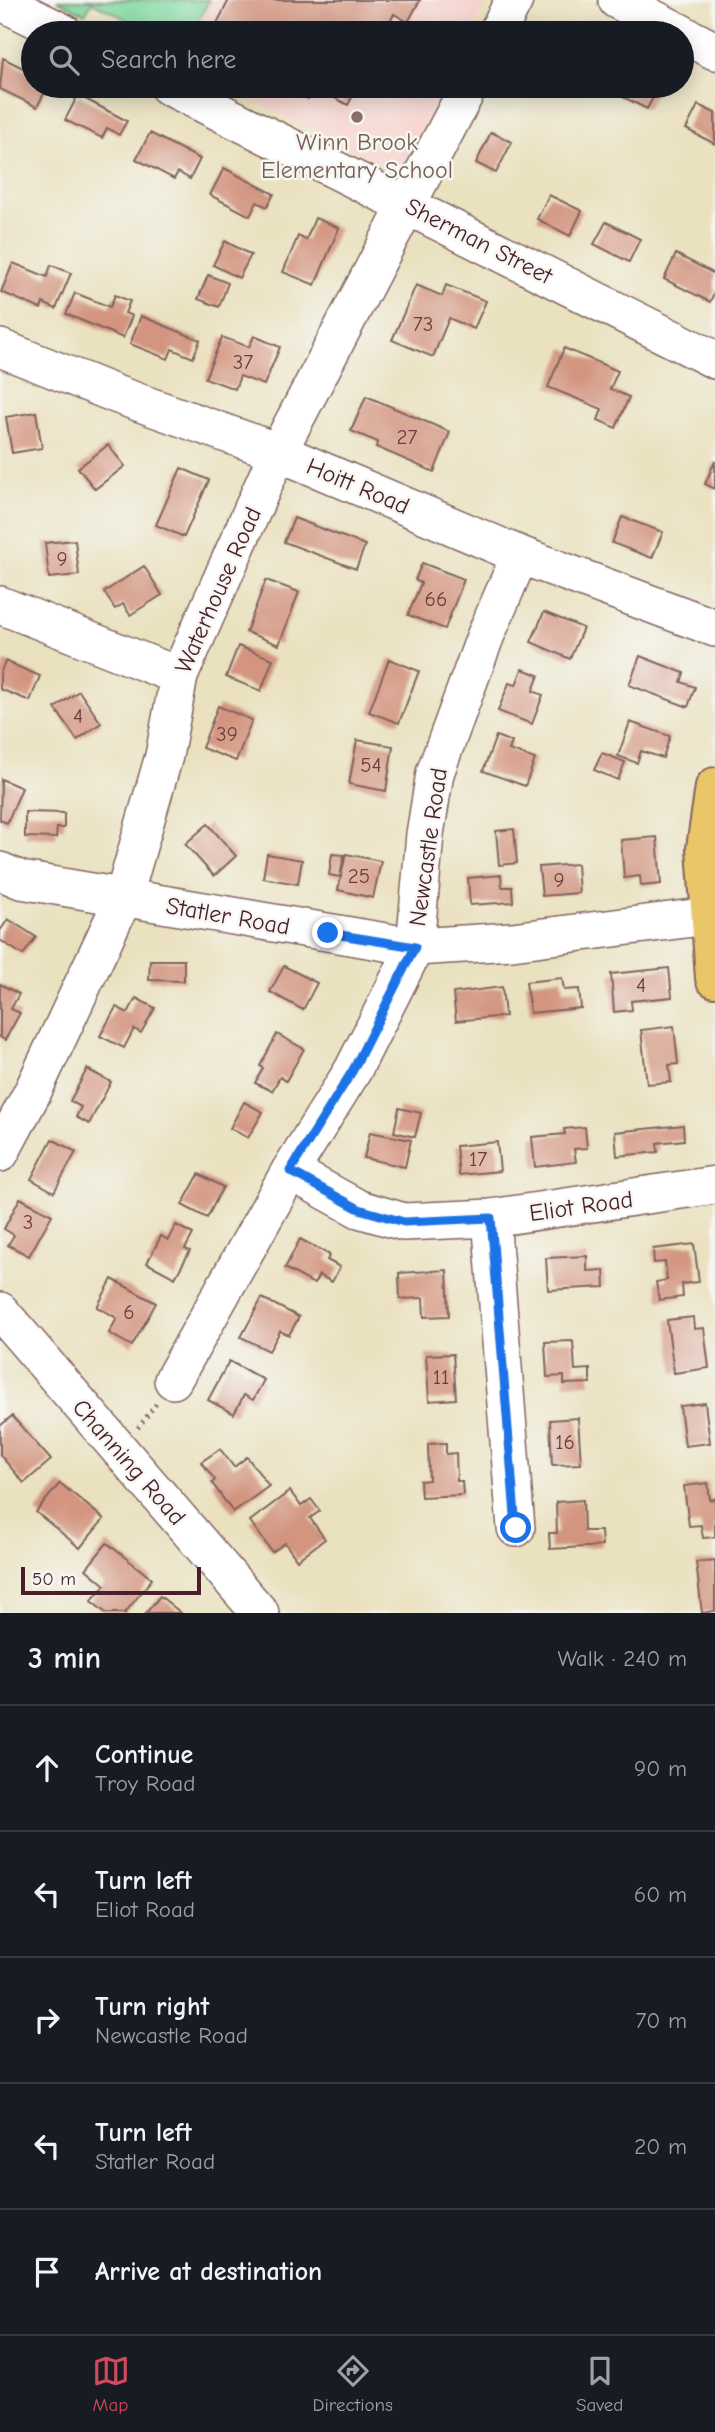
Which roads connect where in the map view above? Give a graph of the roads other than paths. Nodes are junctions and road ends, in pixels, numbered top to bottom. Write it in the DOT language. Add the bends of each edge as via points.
graph roads {
  1 [pos="514,0"];
  2 [pos="617,0"];
  3 [pos="0,1"];
  4 [pos="40,21"];
  5 [pos="503,21"];
  6 [pos="657,21"];
  7 [pos="694,40"];
  8 [pos="715,51"];
  9 [pos="192,98"];
  10 [pos="463,98"];
  11 [pos="406,204"];
  12 [pos="0,348"];
  13 [pos="715,360"];
  14 [pos="278,452"];
  15 [pos="520,555"];
  16 [pos="0,605"];
  17 [pos="715,628"];
  18 [pos="178,676"];
  19 [pos="715,787"];
  20 [pos="0,871"];
  21 [pos="123,899"];
  22 [pos="709,916"];
  23 [pos="415,947"];
  24 [pos="715,978"];
  25 [pos="0,1153"];
  26 [pos="290,1171"];
  27 [pos="715,1185"];
  28 [pos="491,1218"];
  29 [pos="0,1311"];
  30 [pos="173,1380"];
  31 [pos="516,1528"];
  32 [pos="260,1613"];
  1 -- 5 [label="street"];
  2 -- 6 [label="street"];
  3 -- 4 [label="street"];
  7 -- 8 [label="street"];
  9 -- 11 [label="street, Sherman Street"];
  10 -- 11 [label="street, Waterhouse Road"];
  11 -- 13 [label="street, Sherman Street"];
  11 -- 14 [label="street, Waterhouse Road"];
  12 -- 14 [label="street, Hoitt Road" via="118,396"];
  14 -- 15 [label="street, Hoitt Road"];
  14 -- 18 [label="street, Waterhouse Road"];
  15 -- 17 [label="street, Hoitt Road"];
  15 -- 23 [label="street, Newcastle Road" via="435,773"];
  16 -- 18 [label="street"];
  18 -- 21 [label="street, Waterhouse Road" via="164,756"];
  19 -- 22 [label="main road" via="706,848"];
  20 -- 21 [label="street, Statler Road" via="20,880"];
  21 -- 23 [label="street, Statler Road"];
  21 -- 25 [label="street, Waterhouse Road"];
  22 -- 23 [label="street, Statler Road" via="512,941"];
  22 -- 24 [label="main road"];
  23 -- 26 [label="street, Newcastle Road" via="353,1070"];
  26 -- 28 [label="street, Eliot Road" via="359,1209 404,1222"];
  26 -- 30 [label="street, Newcastle Road"];
  27 -- 28 [label="street, Eliot Road"];
  28 -- 31 [label="street"];
  29 -- 32 [label="street, Channing Road"];
}
